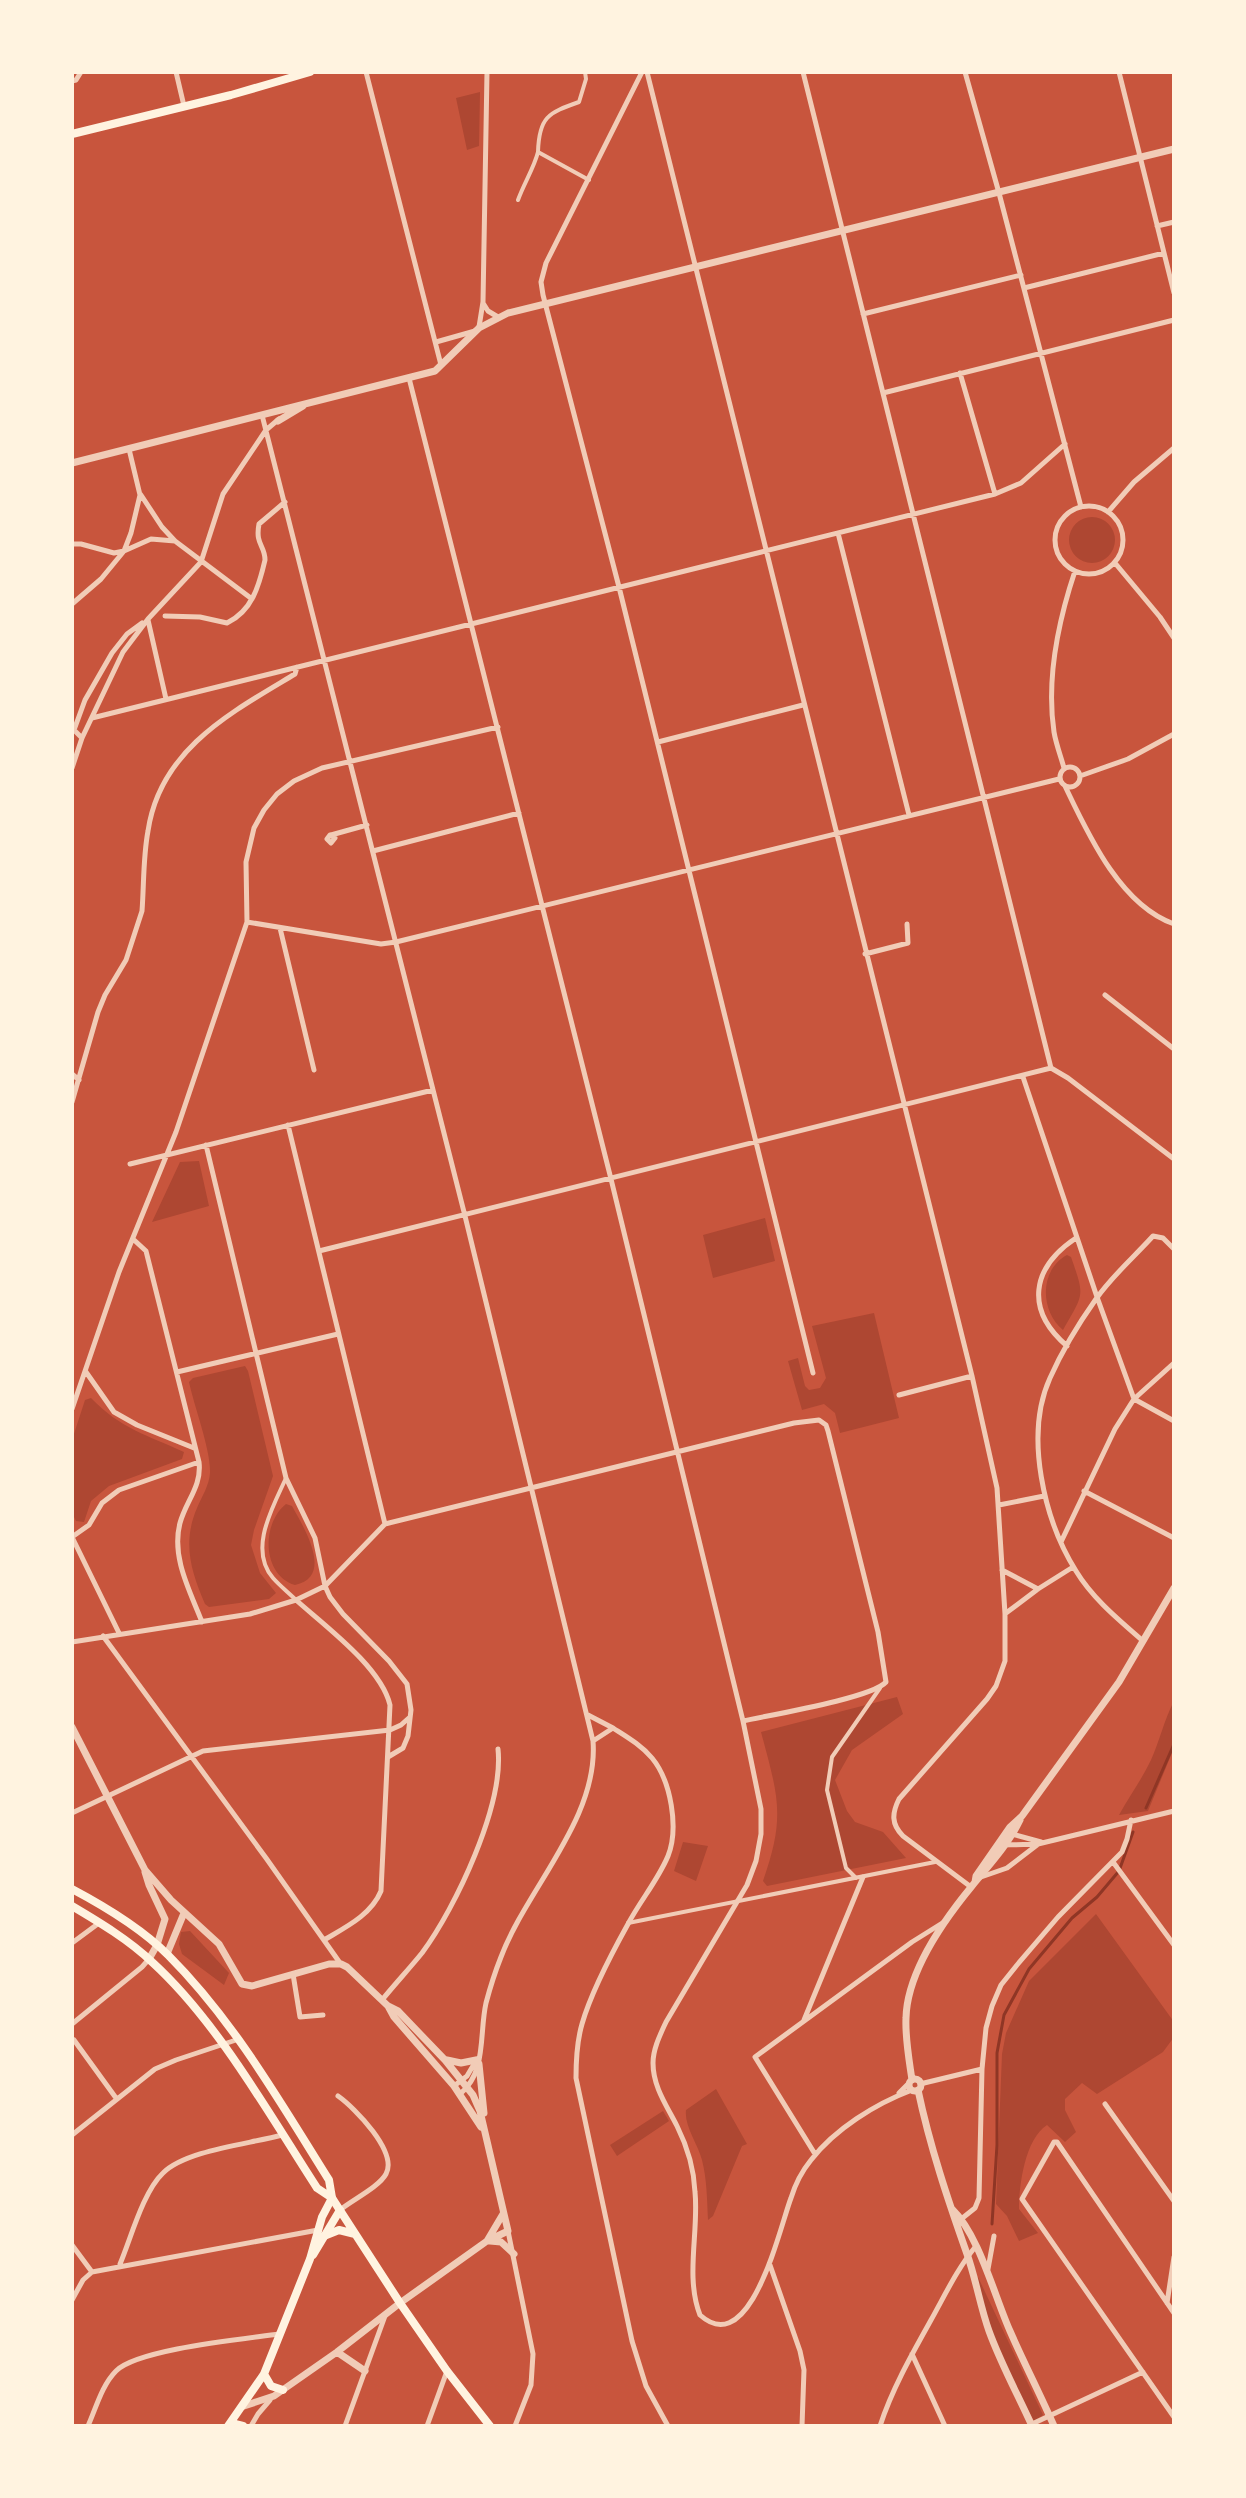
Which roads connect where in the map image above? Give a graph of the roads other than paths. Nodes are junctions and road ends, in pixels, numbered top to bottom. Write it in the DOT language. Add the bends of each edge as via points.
graph roads {
  1 [pos="81,72"];
  2 [pos="176,72"];
  3 [pos="310,72"];
  4 [pos="366,72"];
  5 [pos="487,72"];
  6 [pos="585,72"];
  7 [pos="644,72"];
  8 [pos="803,72"];
  9 [pos="965,72"];
  10 [pos="1119,72"];
  11 [pos="72,81"];
  12 [pos="185,107"];
  13 [pos="72,134"];
  14 [pos="1174,149"];
  15 [pos="538,152"];
  16 [pos="1140,158"];
  17 [pos="589,180"];
  18 [pos="999,193"];
  19 [pos="518,200"];
  20 [pos="1174,222"];
  21 [pos="1157,226"];
  22 [pos="842,231"];
  23 [pos="1164,253"];
  24 [pos="695,267"];
  25 [pos="1021,275"];
  26 [pos="1024,288"];
  27 [pos="1174,293"];
  28 [pos="483,302"];
  29 [pos="545,305"];
  30 [pos="863,314"];
  31 [pos="498,317"];
  32 [pos="1174,320"];
  33 [pos="478,329"];
  34 [pos="436,342"];
  35 [pos="1041,352"];
  36 [pos="442,366"];
  37 [pos="960,373"];
  38 [pos="409,378"];
  39 [pos="883,393"];
  40 [pos="312,401"];
  41 [pos="279,410"];
  42 [pos="262,415"];
  43 [pos="278,421"];
  44 [pos="266,430"];
  45 [pos="1065,444"];
  46 [pos="1174,448"];
  47 [pos="129,449"];
  48 [pos="72,463"];
  49 [pos="995,494"];
  50 [pos="140,495"];
  51 [pos="285,502"];
  52 [pos="1081,507"];
  53 [pos="1108,512"];
  54 [pos="913,514"];
  55 [pos="838,532"];
  56 [pos="175,541"];
  57 [pos="72,544"];
  58 [pos="765,550"];
  59 [pos="124,551"];
  60 [pos="116,556"];
  61 [pos="201,562"];
  62 [pos="1115,563"];
  63 [pos="1075,571"];
  64 [pos="619,587"];
  65 [pos="252,600"];
  66 [pos="72,604"];
  67 [pos="165,616"];
  68 [pos="147,620"];
  69 [pos="472,624"];
  70 [pos="1174,638"];
  71 [pos="325,660"];
  72 [pos="297,667"];
  73 [pos="166,699"];
  74 [pos="803,705"];
  75 [pos="92,718"];
  76 [pos="498,727"];
  77 [pos="1174,734"];
  78 [pos="82,738"];
  79 [pos="658,742"];
  80 [pos="350,761"];
  81 [pos="72,768"];
  82 [pos="1064,768"];
  83 [pos="1080,776"];
  84 [pos="1059,779"];
  85 [pos="1065,786"];
  86 [pos="983,796"];
  87 [pos="520,813"];
  88 [pos="909,815"];
  89 [pos="367,825"];
  90 [pos="835,833"];
  91 [pos="331,835"];
  92 [pos="373,851"];
  93 [pos="689,870"];
  94 [pos="543,907"];
  95 [pos="247,922"];
  96 [pos="907,924"];
  97 [pos="1174,924"];
  98 [pos="280,928"];
  99 [pos="396,942"];
  100 [pos="865,954"];
  101 [pos="1105,995"];
  102 [pos="1174,1049"];
  103 [pos="1051,1068"];
  104 [pos="314,1070"];
  105 [pos="72,1074"];
  106 [pos="1023,1077"];
  107 [pos="79,1080"];
  108 [pos="433,1090"];
  109 [pos="72,1102"];
  110 [pos="904,1106"];
  111 [pos="288,1125"];
  112 [pos="757,1143"];
  113 [pos="206,1145"];
  114 [pos="167,1155"];
  115 [pos="1174,1159"];
  116 [pos="130,1164"];
  117 [pos="611,1179"];
  118 [pos="465,1216"];
  119 [pos="1076,1238"];
  120 [pos="133,1239"];
  121 [pos="1174,1249"];
  122 [pos="319,1251"];
  123 [pos="1097,1297"];
  124 [pos="338,1334"];
  125 [pos="1067,1346"];
  126 [pos="256,1353"];
  127 [pos="1174,1363"];
  128 [pos="85,1371"];
  129 [pos="177,1372"];
  130 [pos="813,1373"];
  131 [pos="972,1376"];
  132 [pos="899,1395"];
  133 [pos="1134,1399"];
  134 [pos="72,1409"];
  135 [pos="1174,1421"];
  136 [pos="194,1448"];
  137 [pos="678,1451"];
  138 [pos="199,1462"];
  139 [pos="286,1478"];
  140 [pos="532,1487"];
  141 [pos="1084,1491"];
  142 [pos="1044,1496"];
  143 [pos="999,1505"];
  144 [pos="385,1524"];
  145 [pos="72,1536"];
  146 [pos="1174,1538"];
  147 [pos="1061,1542"];
  148 [pos="1073,1567"];
  149 [pos="1002,1570"];
  150 [pos="325,1586"];
  151 [pos="1174,1588"];
  152 [pos="1038,1589"];
  153 [pos="296,1600"];
  154 [pos="1005,1614"];
  155 [pos="202,1622"];
  156 [pos="119,1633"];
  157 [pos="103,1636"];
  158 [pos="1143,1641"];
  159 [pos="72,1642"];
  160 [pos="880,1688"];
  161 [pos="587,1715"];
  162 [pos="410,1716"];
  163 [pos="743,1721"];
  164 [pos="72,1727"];
  165 [pos="613,1728"];
  166 [pos="390,1730"];
  167 [pos="593,1741"];
  168 [pos="498,1749"];
  169 [pos="190,1756"];
  170 [pos="388,1757"];
  171 [pos="106,1795"];
  172 [pos="1174,1811"];
  173 [pos="72,1813"];
  174 [pos="1131,1820"];
  175 [pos="1009,1833"];
  176 [pos="1040,1843"];
  177 [pos="1002,1845"];
  178 [pos="938,1861"];
  179 [pos="1115,1865"];
  180 [pos="145,1870"];
  181 [pos="860,1878"];
  182 [pos="976,1881"];
  183 [pos="72,1889"];
  184 [pos="739,1902"];
  185 [pos="72,1906"];
  186 [pos="184,1913"];
  187 [pos="948,1920"];
  188 [pos="99,1923"];
  189 [pos="628,1923"];
  190 [pos="324,1940"];
  191 [pos="72,1943"];
  192 [pos="157,1945"];
  193 [pos="1174,1945"];
  194 [pos="167,1954"];
  195 [pos="149,1959"];
  196 [pos="341,1964"];
  197 [pos="293,1973"];
  198 [pos="385,2003"];
  199 [pos="323,2015"];
  200 [pos="804,2020"];
  201 [pos="72,2024"];
  202 [pos="240,2039"];
  203 [pos="74,2040"];
  204 [pos="224,2046"];
  205 [pos="478,2059"];
  206 [pos="445,2060"];
  207 [pos="982,2069"];
  208 [pos="463,2080"];
  209 [pos="914,2085"];
  210 [pos="454,2086"];
  211 [pos="468,2088"];
  212 [pos="460,2094"];
  213 [pos="338,2096"];
  214 [pos="116,2098"];
  215 [pos="1105,2104"];
  216 [pos="484,2131"];
  217 [pos="72,2135"];
  218 [pos="282,2135"];
  219 [pos="816,2154"];
  220 [pos="332,2198"];
  221 [pos="1174,2201"];
  222 [pos="340,2210"];
  223 [pos="504,2212"];
  224 [pos="959,2222"];
  225 [pos="508,2231"];
  226 [pos="321,2233"];
  227 [pos="356,2234"];
  228 [pos="994,2236"];
  229 [pos="487,2241"];
  230 [pos="72,2245"];
  231 [pos="976,2246"];
  232 [pos="514,2254"];
  233 [pos="968,2256"];
  234 [pos="1174,2257"];
  235 [pos="770,2264"];
  236 [pos="120,2265"];
  237 [pos="971,2267"];
  238 [pos="92,2272"];
  239 [pos="957,2273"];
  240 [pos="987,2274"];
  241 [pos="974,2277"];
  242 [pos="72,2300"];
  243 [pos="400,2303"];
  244 [pos="1167,2303"];
  245 [pos="1174,2313"];
  246 [pos="386,2315"];
  247 [pos="280,2333"];
  248 [pos="337,2352"];
  249 [pos="912,2354"];
  250 [pos="365,2371"];
  251 [pos="447,2371"];
  252 [pos="1143,2372"];
  253 [pos="264,2374"];
  254 [pos="283,2390"];
  255 [pos="274,2396"];
  256 [pos="244,2406"];
  257 [pos="1050,2416"];
  258 [pos="1174,2417"];
  259 [pos="229,2425"];
  260 [pos="1032,2425"];
  261 [pos="88,2426"];
  262 [pos="243,2426"];
  263 [pos="251,2426"];
  264 [pos="345,2426"];
  265 [pos="427,2426"];
  266 [pos="490,2426"];
  267 [pos="515,2426"];
  268 [pos="668,2426"];
  269 [pos="802,2426"];
  270 [pos="880,2426"];
  271 [pos="945,2426"];
  272 [pos="1054,2426"];
  1 -- 11 [label="street"];
  2 -- 12 [label="street"];
  3 -- 12 [label="main road"];
  4 -- 34 [label="street"];
  5 -- 28 [label="street"];
  6 -- 15 [label="street" via="579,102 542,122"];
  7 -- 17 [label="street"];
  7 -- 24 [label="street"];
  8 -- 22 [label="street"];
  9 -- 18 [label="street"];
  10 -- 16 [label="street"];
  12 -- 13 [label="main road"];
  14 -- 16 [label="street"];
  15 -- 17 [label="street"];
  15 -- 19 [label="street"];
  16 -- 18 [label="street"];
  16 -- 21 [label="street"];
  17 -- 29 [label="street" via="543,273"];
  18 -- 22 [label="street"];
  18 -- 25 [label="street"];
  20 -- 21 [label="street"];
  21 -- 23 [label="street"];
  22 -- 24 [label="street"];
  22 -- 30 [label="street"];
  23 -- 26 [label="street"];
  23 -- 27 [label="street"];
  24 -- 29 [label="street"];
  24 -- 58 [label="street"];
  25 -- 26 [label="street"];
  25 -- 30 [label="street"];
  26 -- 35 [label="street"];
  28 -- 31 [label="street"];
  28 -- 33 [label="street"];
  29 -- 31 [label="street"];
  29 -- 64 [label="street"];
  30 -- 39 [label="street"];
  31 -- 33 [label="street"];
  32 -- 35 [label="street"];
  33 -- 34 [label="street"];
  33 -- 36 [label="street"];
  34 -- 36 [label="street"];
  35 -- 37 [label="street"];
  35 -- 45 [label="street"];
  36 -- 38 [label="street"];
  37 -- 39 [label="street"];
  37 -- 49 [label="street"];
  38 -- 40 [label="street"];
  38 -- 69 [label="street"];
  39 -- 54 [label="street"];
  40 -- 41 [label="street"];
  40 -- 43 [label="street"];
  41 -- 42 [label="street"];
  41 -- 43 [label="street"];
  42 -- 44 [label="street"];
  42 -- 47 [label="street"];
  43 -- 44 [label="street"];
  44 -- 51 [label="street"];
  44 -- 61 [label="street" via="223,494"];
  45 -- 49 [label="street" via="1021,483"];
  45 -- 52 [label="street"];
  46 -- 53 [label="street"];
  47 -- 48 [label="street"];
  47 -- 50 [label="street"];
  49 -- 54 [label="street"];
  50 -- 56 [label="street"];
  50 -- 59 [label="street"];
  51 -- 65 [label="street" via="259,524 258,542 265,557"];
  51 -- 71 [label="street"];
  52 -- 53 [label="street"];
  52 -- 63 [label="street" via="1061,520 1056,531 1058,554"];
  53 -- 62 [label="street" via="1124,536"];
  54 -- 55 [label="street"];
  54 -- 86 [label="street"];
  55 -- 58 [label="street"];
  55 -- 88 [label="street"];
  56 -- 59 [label="street" via="151,539"];
  56 -- 61 [label="street"];
  57 -- 60 [label="street"];
  58 -- 64 [label="street"];
  58 -- 74 [label="street"];
  59 -- 60 [label="street"];
  60 -- 66 [label="street" via="101,579"];
  61 -- 65 [label="street"];
  61 -- 68 [label="street"];
  62 -- 63 [label="street" via="1096,574"];
  62 -- 70 [label="street"];
  63 -- 82 [label="street" via="1059,626 1052,680 1054,734"];
  64 -- 69 [label="street"];
  64 -- 79 [label="street"];
  65 -- 67 [label="street" via="227,623"];
  68 -- 73 [label="street"];
  68 -- 75 [label="street" via="123,652"];
  68 -- 78 [label="street" via="121,640 85,700 74,730"];
  69 -- 71 [label="street"];
  69 -- 76 [label="street"];
  71 -- 72 [label="street"];
  71 -- 80 [label="street"];
  72 -- 73 [label="street"];
  72 -- 107 [label="street" via="295,674 206,732 160,792 147,832 139,922 98,1012"];
  73 -- 75 [label="street"];
  74 -- 79 [label="street"];
  74 -- 90 [label="street"];
  75 -- 78 [label="street"];
  76 -- 80 [label="street"];
  76 -- 87 [label="street"];
  77 -- 83 [label="street" via="1128,759"];
  78 -- 81 [label="street"];
  79 -- 93 [label="street"];
  80 -- 89 [label="street"];
  80 -- 95 [label="street" via="305,775 264,810 247,854"];
  82 -- 83 [label="street" via="1076,769"];
  82 -- 84 [label="street"];
  83 -- 85 [label="street" via="1076,785"];
  84 -- 85 [label="street"];
  84 -- 86 [label="street"];
  85 -- 97 [label="street" via="1111,870 1151,913"];
  86 -- 88 [label="street"];
  86 -- 103 [label="street"];
  87 -- 92 [label="street"];
  87 -- 94 [label="street"];
  88 -- 90 [label="street"];
  89 -- 91 [label="street"];
  89 -- 92 [label="street"];
  90 -- 93 [label="street"];
  90 -- 100 [label="street"];
  92 -- 99 [label="street"];
  93 -- 94 [label="street"];
  93 -- 112 [label="street"];
  94 -- 99 [label="street"];
  94 -- 117 [label="street"];
  95 -- 98 [label="street"];
  95 -- 114 [label="street"];
  96 -- 100 [label="street" via="908,943"];
  98 -- 99 [label="street"];
  98 -- 104 [label="street"];
  99 -- 108 [label="street"];
  100 -- 110 [label="street"];
  101 -- 102 [label="street"];
  103 -- 106 [label="street"];
  103 -- 115 [label="street"];
  105 -- 107 [label="street"];
  106 -- 110 [label="street"];
  106 -- 119 [label="street"];
  107 -- 109 [label="street"];
  108 -- 111 [label="street"];
  108 -- 118 [label="street"];
  110 -- 112 [label="street"];
  110 -- 131 [label="street"];
  111 -- 113 [label="street"];
  111 -- 122 [label="street"];
  112 -- 117 [label="street"];
  112 -- 130 [label="street"];
  113 -- 114 [label="street"];
  113 -- 126 [label="street"];
  114 -- 116 [label="street"];
  114 -- 120 [label="street"];
  117 -- 118 [label="street"];
  117 -- 137 [label="street"];
  118 -- 122 [label="street"];
  118 -- 140 [label="street"];
  119 -- 123 [label="street"];
  119 -- 125 [label="street" via="1044,1270 1038,1290 1041,1314"];
  120 -- 128 [label="street"];
  120 -- 129 [label="street" via="146,1251"];
  121 -- 123 [label="street" via="1159,1235 1153,1236"];
  122 -- 124 [label="street"];
  123 -- 125 [label="street"];
  123 -- 133 [label="street"];
  124 -- 126 [label="street"];
  124 -- 144 [label="street"];
  125 -- 142 [label="street" via="1049,1380 1039,1419"];
  126 -- 129 [label="street"];
  126 -- 139 [label="street"];
  127 -- 133 [label="street"];
  128 -- 134 [label="street"];
  128 -- 136 [label="street" via="114,1412"];
  129 -- 136 [label="street"];
  131 -- 132 [label="street"];
  131 -- 143 [label="street"];
  133 -- 135 [label="street"];
  133 -- 141 [label="street"];
  136 -- 138 [label="street"];
  137 -- 140 [label="street"];
  137 -- 160 [label="street" via="802,1421 826,1425 878,1632 886,1678"];
  137 -- 163 [label="street"];
  138 -- 145 [label="street" via="119,1490 102,1503 89,1525"];
  138 -- 155 [label="street" via="199,1481 180,1523 178,1549"];
  139 -- 150 [label="street" via="315,1538"];
  139 -- 153 [label="street" via="262,1548 272,1576"];
  140 -- 144 [label="street"];
  140 -- 161 [label="street"];
  141 -- 146 [label="street"];
  141 -- 147 [label="street"];
  142 -- 143 [label="street"];
  142 -- 147 [label="street"];
  143 -- 149 [label="street"];
  144 -- 150 [label="street"];
  145 -- 156 [label="street"];
  147 -- 148 [label="street"];
  148 -- 152 [label="street"];
  148 -- 158 [label="street" via="1106,1608"];
  149 -- 152 [label="street"];
  149 -- 154 [label="street"];
  150 -- 153 [label="street"];
  150 -- 162 [label="street" via="343,1614 405,1680"];
  151 -- 158 [label="street"];
  152 -- 154 [label="street"];
  153 -- 155 [label="street"];
  153 -- 166 [label="street" via="379,1679 390,1705"];
  154 -- 178 [label="street" via="1005,1661 996,1686 895,1807 898,1831"];
  155 -- 156 [label="street"];
  156 -- 157 [label="street"];
  157 -- 159 [label="street"];
  157 -- 169 [label="street"];
  158 -- 175 [label="street"];
  160 -- 163 [label="street"];
  160 -- 181 [label="street" via="832,1757 827,1790 846,1868"];
  161 -- 165 [label="street"];
  161 -- 167 [label="street"];
  162 -- 166 [label="street"];
  162 -- 170 [label="street" via="406,1744"];
  163 -- 184 [label="street" via="761,1834"];
  164 -- 171 [label="street"];
  165 -- 167 [label="street"];
  165 -- 189 [label="street" via="642,1747 658,1767 674,1822 664,1864"];
  166 -- 169 [label="street" via="219,1748"];
  166 -- 170 [label="street"];
  167 -- 205 [label="street" via="591,1777 578,1816 500,1959"];
  168 -- 198 [label="street" via="496,1791 465,1876 421,1954"];
  169 -- 171 [label="street"];
  169 -- 190 [label="street"];
  170 -- 190 [label="street" via="381,1891 362,1916"];
  171 -- 173 [label="street"];
  171 -- 180 [label="street"];
  172 -- 174 [label="street"];
  174 -- 176 [label="street"];
  174 -- 179 [label="street"];
  175 -- 176 [label="street"];
  175 -- 177 [label="street"];
  176 -- 177 [label="street"];
  176 -- 182 [label="street" via="1007,1868"];
  177 -- 182 [label="street"];
  178 -- 181 [label="street"];
  178 -- 182 [label="street"];
  179 -- 193 [label="street"];
  179 -- 207 [label="street" via="1058,1917 1001,1985 986,2028"];
  180 -- 186 [label="street"];
  180 -- 192 [label="street" via="165,1919"];
  181 -- 184 [label="street"];
  181 -- 200 [label="street"];
  182 -- 187 [label="street"];
  183 -- 192 [label="main road"];
  184 -- 189 [label="street"];
  184 -- 235 [label="street" via="659,2038 654,2078 692,2169 700,2315 720,2324 737,2318"];
  185 -- 188 [label="main road"];
  186 -- 194 [label="street"];
  186 -- 197 [label="street" via="219,1944 245,1986"];
  187 -- 200 [label="street"];
  187 -- 209 [label="street" via="916,1973 907,2001"];
  188 -- 191 [label="street"];
  188 -- 195 [label="main road"];
  189 -- 268 [label="street" via="582,2023 576,2078 632,2341 646,2386"];
  190 -- 196 [label="street"];
  192 -- 194 [label="main road"];
  192 -- 195 [label="street"];
  194 -- 202 [label="main road"];
  195 -- 201 [label="street"];
  195 -- 204 [label="main road"];
  196 -- 197 [label="street"];
  196 -- 198 [label="street"];
  197 -- 199 [label="street" via="300,2017"];
  198 -- 206 [label="street"];
  198 -- 210 [label="street"];
  200 -- 219 [label="street" via="755,2057"];
  202 -- 204 [label="street"];
  202 -- 220 [label="main road" via="329,2180"];
  203 -- 214 [label="street"];
  204 -- 214 [label="street" via="166,2064"];
  204 -- 218 [label="main road"];
  205 -- 206 [label="street"];
  205 -- 208 [label="street"];
  205 -- 211 [label="street"];
  205 -- 216 [label="street"];
  206 -- 208 [label="street"];
  207 -- 209 [label="street"];
  207 -- 224 [label="street" via="979,2198"];
  208 -- 210 [label="street"];
  208 -- 211 [label="street"];
  209 -- 219 [label="street" via="848,2125"];
  209 -- 224 [label="street"];
  210 -- 212 [label="street"];
  211 -- 212 [label="street"];
  211 -- 216 [label="street"];
  212 -- 216 [label="street"];
  213 -- 222 [label="street" via="364,2120 389,2160 383,2179"];
  214 -- 217 [label="street"];
  215 -- 221 [label="street"];
  216 -- 223 [label="street"];
  218 -- 220 [label="main road" via="317,2188"];
  218 -- 236 [label="street" via="188,2157 163,2173"];
  219 -- 235 [label="street" via="791,2196"];
  220 -- 222 [label="main road"];
  220 -- 226 [label="main road"];
  222 -- 226 [label="main road"];
  222 -- 227 [label="main road"];
  223 -- 225 [label="street"];
  223 -- 229 [label="street"];
  224 -- 231 [label="street"];
  224 -- 233 [label="street"];
  225 -- 229 [label="street"];
  225 -- 232 [label="street"];
  226 -- 227 [label="main road"];
  226 -- 236 [label="street"];
  226 -- 247 [label="main road"];
  227 -- 243 [label="main road"];
  228 -- 240 [label="street"];
  229 -- 232 [label="street" via="501,2242"];
  229 -- 243 [label="street"];
  230 -- 238 [label="street"];
  231 -- 233 [label="street"];
  231 -- 240 [label="street"];
  232 -- 267 [label="street" via="533,2354 531,2385"];
  233 -- 237 [label="street"];
  233 -- 239 [label="street"];
  234 -- 244 [label="street"];
  235 -- 269 [label="street" via="804,2370"];
  236 -- 238 [label="street"];
  237 -- 239 [label="street"];
  237 -- 241 [label="street"];
  238 -- 242 [label="street"];
  239 -- 249 [label="street"];
  240 -- 241 [label="street"];
  240 -- 257 [label="street"];
  241 -- 260 [label="street" via="990,2334"];
  243 -- 246 [label="street"];
  243 -- 251 [label="main road"];
  244 -- 245 [label="street"];
  244 -- 252 [label="street" via="1057,2142 1051,2144 1022,2199"];
  246 -- 248 [label="street"];
  246 -- 250 [label="street"];
  247 -- 253 [label="main road"];
  247 -- 261 [label="street" via="131,2360 109,2379"];
  248 -- 250 [label="street"];
  248 -- 254 [label="street"];
  249 -- 270 [label="street"];
  249 -- 271 [label="street"];
  250 -- 264 [label="street"];
  251 -- 265 [label="street"];
  251 -- 266 [label="main road"];
  252 -- 257 [label="street"];
  252 -- 258 [label="street"];
  253 -- 254 [label="main road" via="271,2386"];
  253 -- 256 [label="main road"];
  254 -- 255 [label="street"];
  255 -- 256 [label="street"];
  255 -- 263 [label="street"];
  256 -- 259 [label="main road"];
  257 -- 260 [label="street"];
  257 -- 272 [label="street"];
  259 -- 262 [label="main road"];
}
